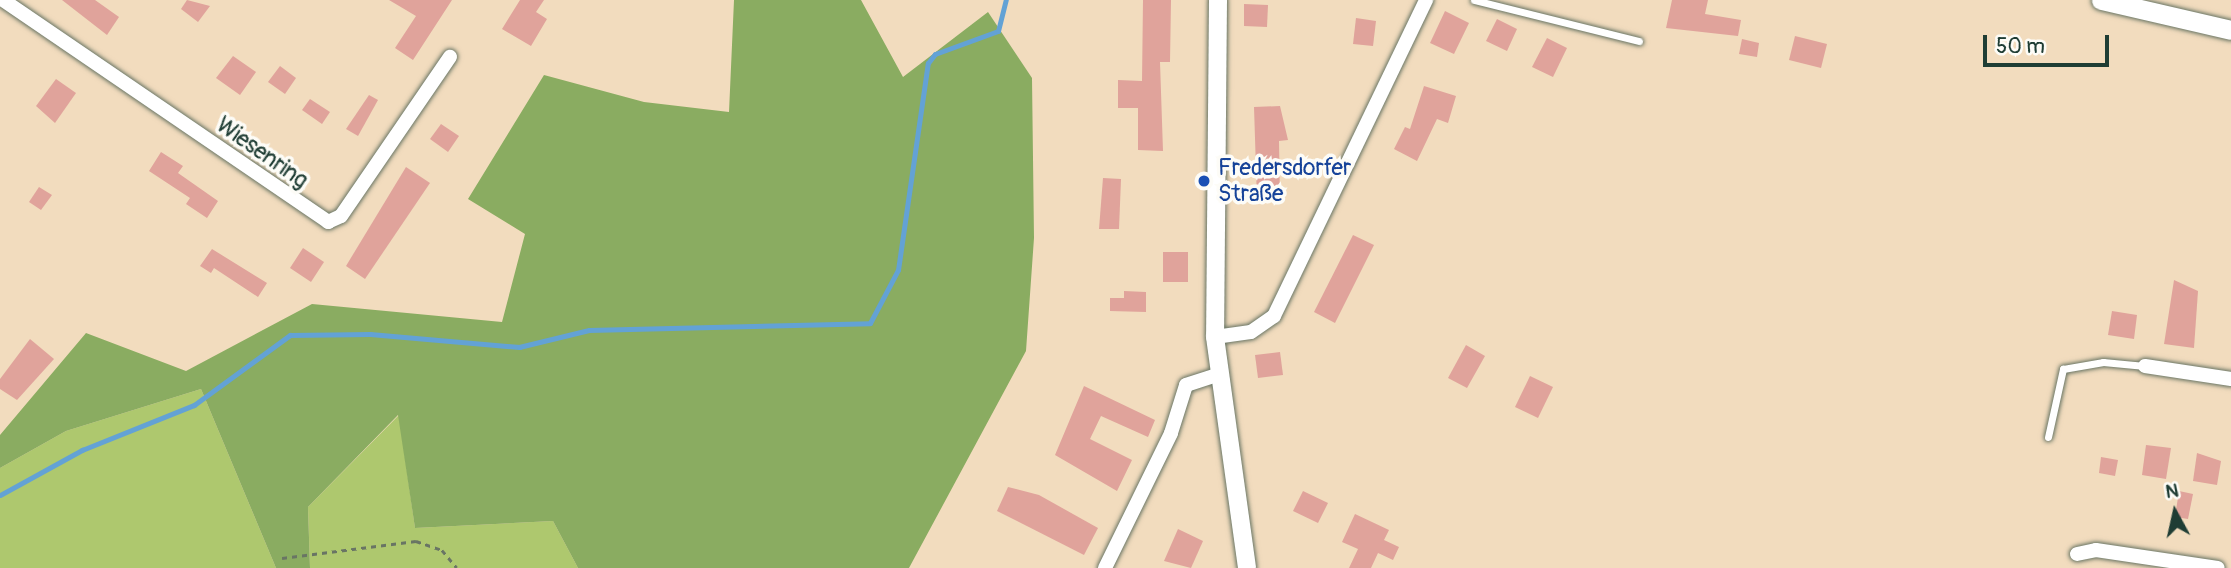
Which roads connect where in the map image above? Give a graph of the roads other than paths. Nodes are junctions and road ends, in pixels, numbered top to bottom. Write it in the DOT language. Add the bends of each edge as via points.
graph roads {
  1 [pos="3,0"];
  2 [pos="1218,0"];
  3 [pos="1426,0"];
  4 [pos="1474,0"];
  5 [pos="2101,0"];
  6 [pos="2231,30"];
  7 [pos="1639,41"];
  8 [pos="450,57"];
  9 [pos="1215,337"];
  10 [pos="2145,366"];
  11 [pos="1220,374"];
  12 [pos="2231,379"];
  13 [pos="2048,437"];
  14 [pos="2077,554"];
  15 [pos="1105,568"];
  16 [pos="1247,568"];
  17 [pos="2218,568"];
  1 -- 8 [label="street, Wiesenring" via="328,222 341,216"];
  2 -- 9 [label="street"];
  3 -- 9 [label="street" via="1273,316 1251,332"];
  4 -- 7 [label="lane"];
  5 -- 6 [label="main road"];
  9 -- 11 [label="street"];
  10 -- 12 [label="street"];
  10 -- 13 [label="lane" via="2103,362 2063,369"];
  11 -- 15 [label="street" via="1186,385 1171,433"];
  11 -- 16 [label="street"];
  14 -- 17 [label="street" via="2096,550"];
}
